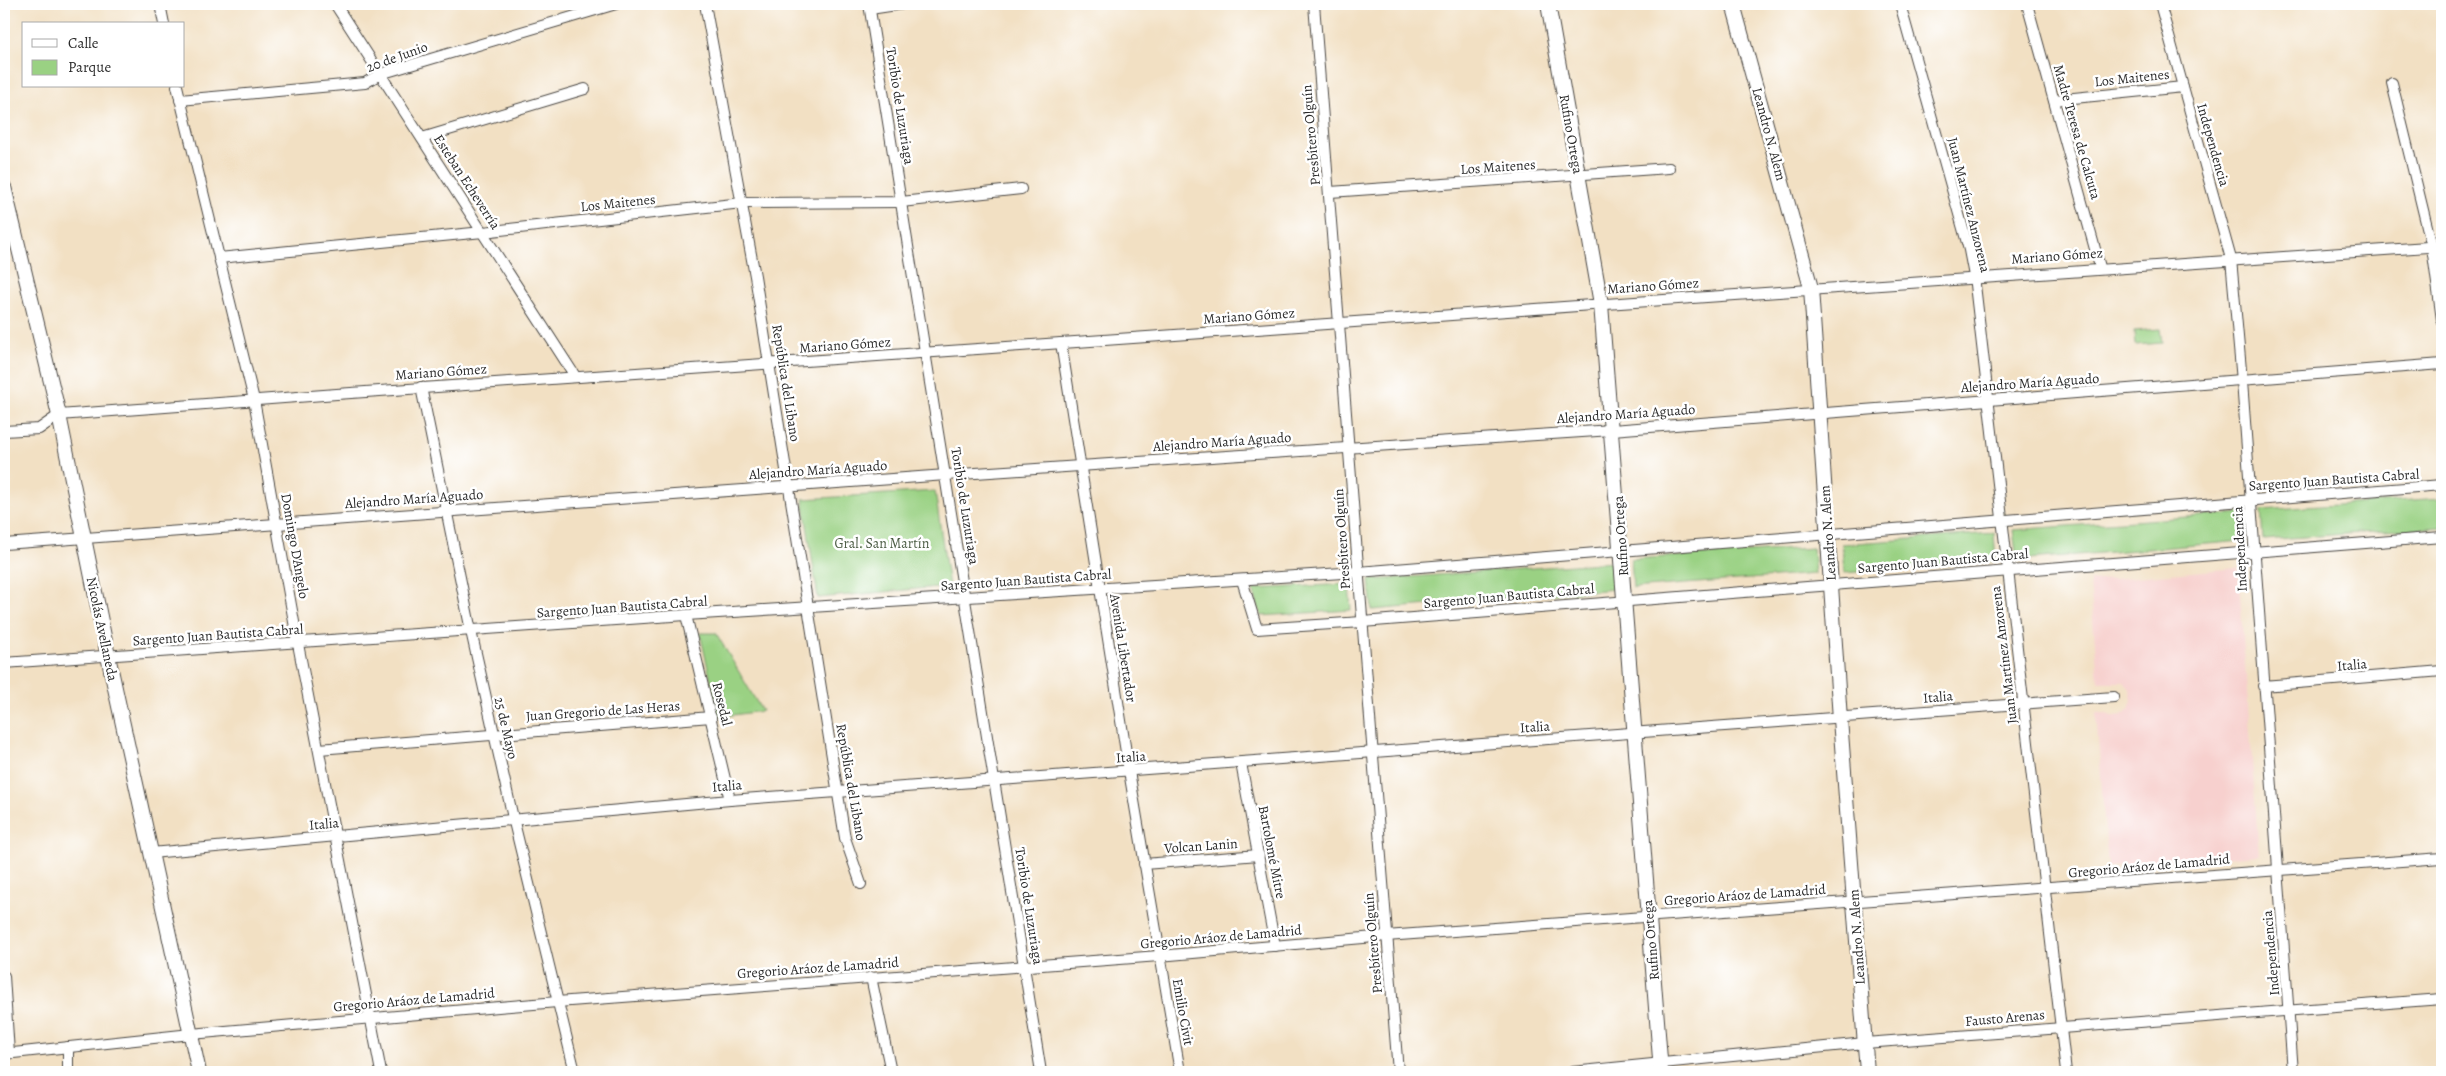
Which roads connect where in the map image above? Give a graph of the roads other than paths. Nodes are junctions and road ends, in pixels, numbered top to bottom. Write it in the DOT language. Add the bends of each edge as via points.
graph roads {
  1 [pos="160,4"];
  2 [pos="335,4"];
  3 [pos="616,4"];
  4 [pos="705,4"];
  5 [pos="903,4"];
  6 [pos="1314,4"];
  7 [pos="1548,4"];
  8 [pos="1733,4"];
  9 [pos="1900,4"];
  10 [pos="2027,4"];
  11 [pos="2160,4"];
  12 [pos="869,6"];
  13 [pos="164,22"];
  14 [pos="380,74"];
  15 [pos="2392,84"];
  16 [pos="2182,87"];
  17 [pos="177,88"];
  18 [pos="585,89"];
  19 [pos="180,100"];
  20 [pos="2054,100"];
  21 [pos="422,138"];
  22 [pos="1669,168"];
  23 [pos="1578,175"];
  24 [pos="4,186"];
  25 [pos="1020,189"];
  26 [pos="1330,192"];
  27 [pos="901,202"];
  28 [pos="742,203"];
  29 [pos="483,232"];
  30 [pos="2437,246"];
  31 [pos="219,258"];
  32 [pos="2231,259"];
  33 [pos="2100,267"];
  34 [pos="1974,276"];
  35 [pos="1811,288"];
  36 [pos="1601,304"];
  37 [pos="2442,320"];
  38 [pos="1341,323"];
  39 [pos="1061,344"];
  40 [pos="926,353"];
  41 [pos="2442,364"];
  42 [pos="770,365"];
  43 [pos="575,376"];
  44 [pos="2242,381"];
  45 [pos="422,387"];
  46 [pos="254,400"];
  47 [pos="1988,400"];
  48 [pos="1820,413"];
  49 [pos="59,415"];
  50 [pos="1612,430"];
  51 [pos="4,431"];
  52 [pos="1349,448"];
  53 [pos="1081,465"];
  54 [pos="946,475"];
  55 [pos="789,486"];
  56 [pos="2442,486"];
  57 [pos="2251,500"];
  58 [pos="446,510"];
  59 [pos="2002,520"];
  60 [pos="278,524"];
  61 [pos="1828,533"];
  62 [pos="83,537"];
  63 [pos="2442,537"];
  64 [pos="4,544"];
  65 [pos="1622,550"];
  66 [pos="2254,551"];
  67 [pos="2008,570"];
  68 [pos="1358,572"];
  69 [pos="1242,580"];
  70 [pos="1831,584"];
  71 [pos="1100,589"];
  72 [pos="966,599"];
  73 [pos="1625,600"];
  74 [pos="809,608"];
  75 [pos="686,615"];
  76 [pos="1362,622"];
  77 [pos="471,631"];
  78 [pos="298,644"];
  79 [pos="108,656"];
  80 [pos="4,663"];
  81 [pos="2442,671"];
  82 [pos="2263,686"];
  83 [pos="2114,697"];
  84 [pos="2024,703"];
  85 [pos="710,717"];
  86 [pos="1840,719"];
  87 [pos="494,734"];
  88 [pos="1635,734"];
  89 [pos="319,749"];
  90 [pos="1372,753"];
  91 [pos="1241,763"];
  92 [pos="1129,771"];
  93 [pos="994,780"];
  94 [pos="837,792"];
  95 [pos="730,800"];
  96 [pos="513,818"];
  97 [pos="336,836"];
  98 [pos="151,853"];
  99 [pos="1259,855"];
  100 [pos="2442,858"];
  101 [pos="1144,864"];
  102 [pos="2278,870"];
  103 [pos="861,884"];
  104 [pos="2045,888"];
  105 [pos="1855,901"];
  106 [pos="1649,916"];
  107 [pos="1386,936"];
  108 [pos="1275,946"];
  109 [pos="1160,956"];
  110 [pos="1024,966"];
  111 [pos="4,976"];
  112 [pos="871,978"];
  113 [pos="2442,999"];
  114 [pos="557,1002"];
  115 [pos="2289,1010"];
  116 [pos="370,1018"];
  117 [pos="2060,1028"];
  118 [pos="191,1034"];
  119 [pos="1865,1043"];
  120 [pos="68,1047"];
  121 [pos="6,1053"];
  122 [pos="1686,1060"];
  123 [pos="1661,1068"];
  124 [pos="68,1072"];
  125 [pos="199,1072"];
  126 [pos="381,1072"];
  127 [pos="575,1072"];
  128 [pos="891,1072"];
  129 [pos="1041,1072"];
  130 [pos="1180,1072"];
  131 [pos="1398,1072"];
  132 [pos="1572,1072"];
  133 [pos="1687,1072"];
  134 [pos="1867,1072"];
  135 [pos="2066,1072"];
  136 [pos="2293,1072"];
  1 -- 13 [label="street"];
  2 -- 14 [label="street, Esteban Echeverría"];
  3 -- 14 [label="street, 20 de Junio"];
  4 -- 28 [label="street, República del Libano"];
  5 -- 12 [label="street"];
  6 -- 26 [label="street, Presbítero Olguín"];
  7 -- 23 [label="street, Rufino Ortega"];
  8 -- 35 [label="street, Leandro N. Alem"];
  9 -- 34 [label="street, Juan Martínez Anzorena"];
  10 -- 20 [label="street, Madre Teresa de Calcuta"];
  11 -- 16 [label="street, Independencia"];
  12 -- 27 [label="street, Toribio de Luzuriaga"];
  14 -- 19 [label="street, 20 de Junio" via="365,83"];
  14 -- 21 [label="street, Esteban Echeverría"];
  15 -- 30 [label="street"];
  16 -- 20 [label="street, Los Maitenes"];
  16 -- 32 [label="street, Independencia"];
  17 -- 19 [label="street, Domingo D'Angelo"];
  18 -- 21 [label="street"];
  19 -- 31 [label="street, Domingo D'Angelo"];
  20 -- 33 [label="street, Madre Teresa de Calcuta"];
  21 -- 29 [label="street, Esteban Echeverría"];
  22 -- 23 [label="street, Los Maitenes"];
  23 -- 26 [label="street, Los Maitenes"];
  23 -- 36 [label="street, Rufino Ortega"];
  24 -- 49 [label="street, Nicolás Avellaneda"];
  25 -- 27 [label="street, Los Maitenes"];
  26 -- 38 [label="street, Presbítero Olguín"];
  27 -- 28 [label="street, Los Maitenes"];
  27 -- 40 [label="street, Toribio de Luzuriaga"];
  28 -- 29 [label="street, Los Maitenes"];
  28 -- 42 [label="street, República del Libano"];
  29 -- 31 [label="street, Los Maitenes"];
  29 -- 43 [label="street, Esteban Echeverría"];
  30 -- 32 [label="street, Mariano Gómez"];
  30 -- 37 [label="street"];
  31 -- 46 [label="street, Domingo D'Angelo"];
  32 -- 33 [label="street, Mariano Gómez"];
  32 -- 44 [label="street, Independencia"];
  33 -- 34 [label="street, Mariano Gómez"];
  34 -- 35 [label="street, Mariano Gómez"];
  34 -- 47 [label="street, Juan Martínez Anzorena"];
  35 -- 36 [label="street, Mariano Gómez"];
  35 -- 48 [label="street, Leandro N. Alem"];
  36 -- 38 [label="street, Mariano Gómez"];
  36 -- 50 [label="street, Rufino Ortega"];
  38 -- 39 [label="street, Mariano Gómez"];
  38 -- 52 [label="street, Presbítero Olguín"];
  39 -- 40 [label="street, Mariano Gómez"];
  39 -- 53 [label="street, Avenida Libertador"];
  40 -- 42 [label="street, Mariano Gómez"];
  40 -- 54 [label="street, Toribio de Luzuriaga"];
  41 -- 44 [label="street, Alejandro María Aguado"];
  42 -- 43 [label="street, Mariano Gómez"];
  42 -- 55 [label="street, República del Libano"];
  43 -- 45 [label="street, Mariano Gómez"];
  44 -- 47 [label="street, Alejandro María Aguado"];
  44 -- 57 [label="street, Independencia"];
  45 -- 46 [label="street, Mariano Gómez"];
  45 -- 58 [label="street, 25 de Mayo"];
  46 -- 49 [label="street, Mariano Gómez"];
  46 -- 60 [label="street, Domingo D'Angelo"];
  47 -- 48 [label="street, Alejandro María Aguado"];
  47 -- 59 [label="street, Juan Martínez Anzorena"];
  48 -- 50 [label="street, Alejandro María Aguado"];
  48 -- 61 [label="street, Leandro N. Alem"];
  49 -- 51 [label="street" via="39,429"];
  49 -- 62 [label="street, Nicolás Avellaneda"];
  50 -- 52 [label="street, Alejandro María Aguado"];
  50 -- 65 [label="street, Rufino Ortega"];
  52 -- 53 [label="street, Alejandro María Aguado"];
  52 -- 68 [label="street, Presbítero Olguín"];
  53 -- 54 [label="street, Alejandro María Aguado"];
  53 -- 71 [label="street, Avenida Libertador"];
  54 -- 55 [label="street, Alejandro María Aguado"];
  54 -- 72 [label="street, Toribio de Luzuriaga"];
  55 -- 58 [label="street, Alejandro María Aguado"];
  55 -- 74 [label="street, República del Libano"];
  56 -- 57 [label="street, Sargento Juan Bautista Cabral"];
  57 -- 59 [label="street, Sargento Juan Bautista Cabral"];
  57 -- 66 [label="street, Independencia"];
  58 -- 60 [label="street, Alejandro María Aguado"];
  58 -- 77 [label="street, 25 de Mayo"];
  59 -- 61 [label="street, Sargento Juan Bautista Cabral"];
  59 -- 67 [label="street, Juan Martínez Anzorena"];
  60 -- 62 [label="street, Alejandro María Aguado"];
  60 -- 78 [label="street, Domingo D'Angelo"];
  61 -- 65 [label="street, Sargento Juan Bautista Cabral"];
  61 -- 70 [label="street, Leandro N. Alem"];
  62 -- 64 [label="street, Alejandro María Aguado"];
  62 -- 79 [label="street, Nicolás Avellaneda"];
  63 -- 66 [label="street, Sargento Juan Bautista Cabral"];
  65 -- 68 [label="street, Sargento Juan Bautista Cabral"];
  65 -- 73 [label="street, Rufino Ortega"];
  66 -- 67 [label="street, Sargento Juan Bautista Cabral"];
  66 -- 82 [label="street, Independencia"];
  67 -- 70 [label="street, Sargento Juan Bautista Cabral"];
  67 -- 84 [label="street, Juan Martínez Anzorena"];
  68 -- 69 [label="street, Sargento Juan Bautista Cabral"];
  68 -- 76 [label="street, Presbítero Olguín"];
  69 -- 71 [label="street, Sargento Juan Bautista Cabral"];
  69 -- 76 [label="street, Sargento Juan Bautista Cabral" via="1257,628"];
  70 -- 73 [label="street, Sargento Juan Bautista Cabral"];
  70 -- 86 [label="street, Leandro N. Alem"];
  71 -- 72 [label="street, Sargento Juan Bautista Cabral"];
  71 -- 92 [label="street, Avenida Libertador"];
  72 -- 74 [label="street, Sargento Juan Bautista Cabral"];
  72 -- 93 [label="street, Toribio de Luzuriaga"];
  73 -- 76 [label="street, Sargento Juan Bautista Cabral"];
  73 -- 88 [label="street, Rufino Ortega"];
  74 -- 75 [label="street, Sargento Juan Bautista Cabral"];
  74 -- 94 [label="street, República del Libano"];
  75 -- 77 [label="street, Sargento Juan Bautista Cabral"];
  75 -- 85 [label="street, Rosedal"];
  76 -- 90 [label="street, Presbítero Olguín"];
  77 -- 78 [label="street, Sargento Juan Bautista Cabral"];
  77 -- 87 [label="street, 25 de Mayo"];
  78 -- 79 [label="street, Sargento Juan Bautista Cabral"];
  78 -- 89 [label="street, Domingo D'Angelo"];
  79 -- 80 [label="street, Sargento Juan Bautista Cabral"];
  79 -- 98 [label="street, Nicolás Avellaneda"];
  81 -- 82 [label="street, Italia"];
  82 -- 102 [label="street, Independencia"];
  83 -- 84 [label="street, Italia"];
  84 -- 86 [label="street, Italia"];
  84 -- 104 [label="street, Juan Martínez Anzorena"];
  85 -- 87 [label="street, Juan Gregorio de Las Heras"];
  85 -- 95 [label="street, Rosedal"];
  86 -- 88 [label="street, Italia"];
  86 -- 105 [label="street, Leandro N. Alem"];
  87 -- 89 [label="street, Juan Gregorio de Las Heras"];
  87 -- 96 [label="street, 25 de Mayo"];
  88 -- 90 [label="street, Italia"];
  88 -- 106 [label="street, Rufino Ortega"];
  89 -- 97 [label="street, Domingo D'Angelo"];
  90 -- 91 [label="street, Italia"];
  90 -- 107 [label="street, Presbítero Olguín"];
  91 -- 92 [label="street, Italia"];
  91 -- 99 [label="street, Bartolomé Mitre"];
  92 -- 93 [label="street, Italia"];
  92 -- 101 [label="street, Avenida Libertador"];
  93 -- 94 [label="street, Italia"];
  93 -- 110 [label="street, Toribio de Luzuriaga"];
  94 -- 95 [label="street, Italia"];
  94 -- 103 [label="street, República del Libano" via="845,838"];
  95 -- 96 [label="street, Italia"];
  96 -- 97 [label="street, Italia"];
  96 -- 114 [label="street, 25 de Mayo"];
  97 -- 98 [label="street, Italia"];
  97 -- 116 [label="street, Domingo D'Angelo"];
  98 -- 118 [label="street, Nicolás Avellaneda"];
  99 -- 101 [label="street, Volcan Lanin"];
  99 -- 108 [label="street, Bartolomé Mitre"];
  100 -- 102 [label="street, Gregorio Aráoz de Lamadrid"];
  101 -- 109 [label="street, Avenida Libertador"];
  102 -- 104 [label="street, Gregorio Aráoz de Lamadrid"];
  102 -- 115 [label="street, Independencia"];
  104 -- 105 [label="street, Gregorio Aráoz de Lamadrid"];
  104 -- 117 [label="street, Juan Martínez Anzorena"];
  105 -- 106 [label="street, Gregorio Aráoz de Lamadrid"];
  105 -- 119 [label="street, Leandro N. Alem"];
  106 -- 107 [label="street, Gregorio Aráoz de Lamadrid"];
  106 -- 123 [label="street, Rufino Ortega"];
  107 -- 108 [label="street, Gregorio Aráoz de Lamadrid"];
  107 -- 131 [label="street, Presbítero Olguín"];
  108 -- 109 [label="street, Gregorio Aráoz de Lamadrid"];
  109 -- 110 [label="street, Gregorio Aráoz de Lamadrid"];
  109 -- 130 [label="street, Emilio Civit"];
  110 -- 112 [label="street, Gregorio Aráoz de Lamadrid"];
  110 -- 129 [label="street, Toribio de Luzuriaga"];
  111 -- 121 [label="street"];
  112 -- 114 [label="street, Gregorio Aráoz de Lamadrid"];
  112 -- 128 [label="street"];
  113 -- 115 [label="street, Fausto Arenas"];
  114 -- 116 [label="street, Gregorio Aráoz de Lamadrid"];
  114 -- 127 [label="street, 25 de Mayo"];
  115 -- 117 [label="street, Fausto Arenas"];
  115 -- 136 [label="street, Independencia"];
  116 -- 118 [label="street, Gregorio Aráoz de Lamadrid"];
  116 -- 126 [label="street, Domingo D'Angelo"];
  117 -- 119 [label="street, Fausto Arenas"];
  117 -- 135 [label="street, Juan Martínez Anzorena"];
  118 -- 120 [label="street, Gregorio Aráoz de Lamadrid"];
  118 -- 125 [label="street, Nicolás Avellaneda"];
  119 -- 122 [label="street, Fausto Arenas"];
  119 -- 134 [label="street, Leandro N. Alem"];
  120 -- 121 [label="street, Gregorio Aráoz de Lamadrid"];
  120 -- 124 [label="street"];
  122 -- 123 [label="street, Fausto Arenas"];
  122 -- 133 [label="street"];
  123 -- 132 [label="street, Fausto Arenas"];
}
